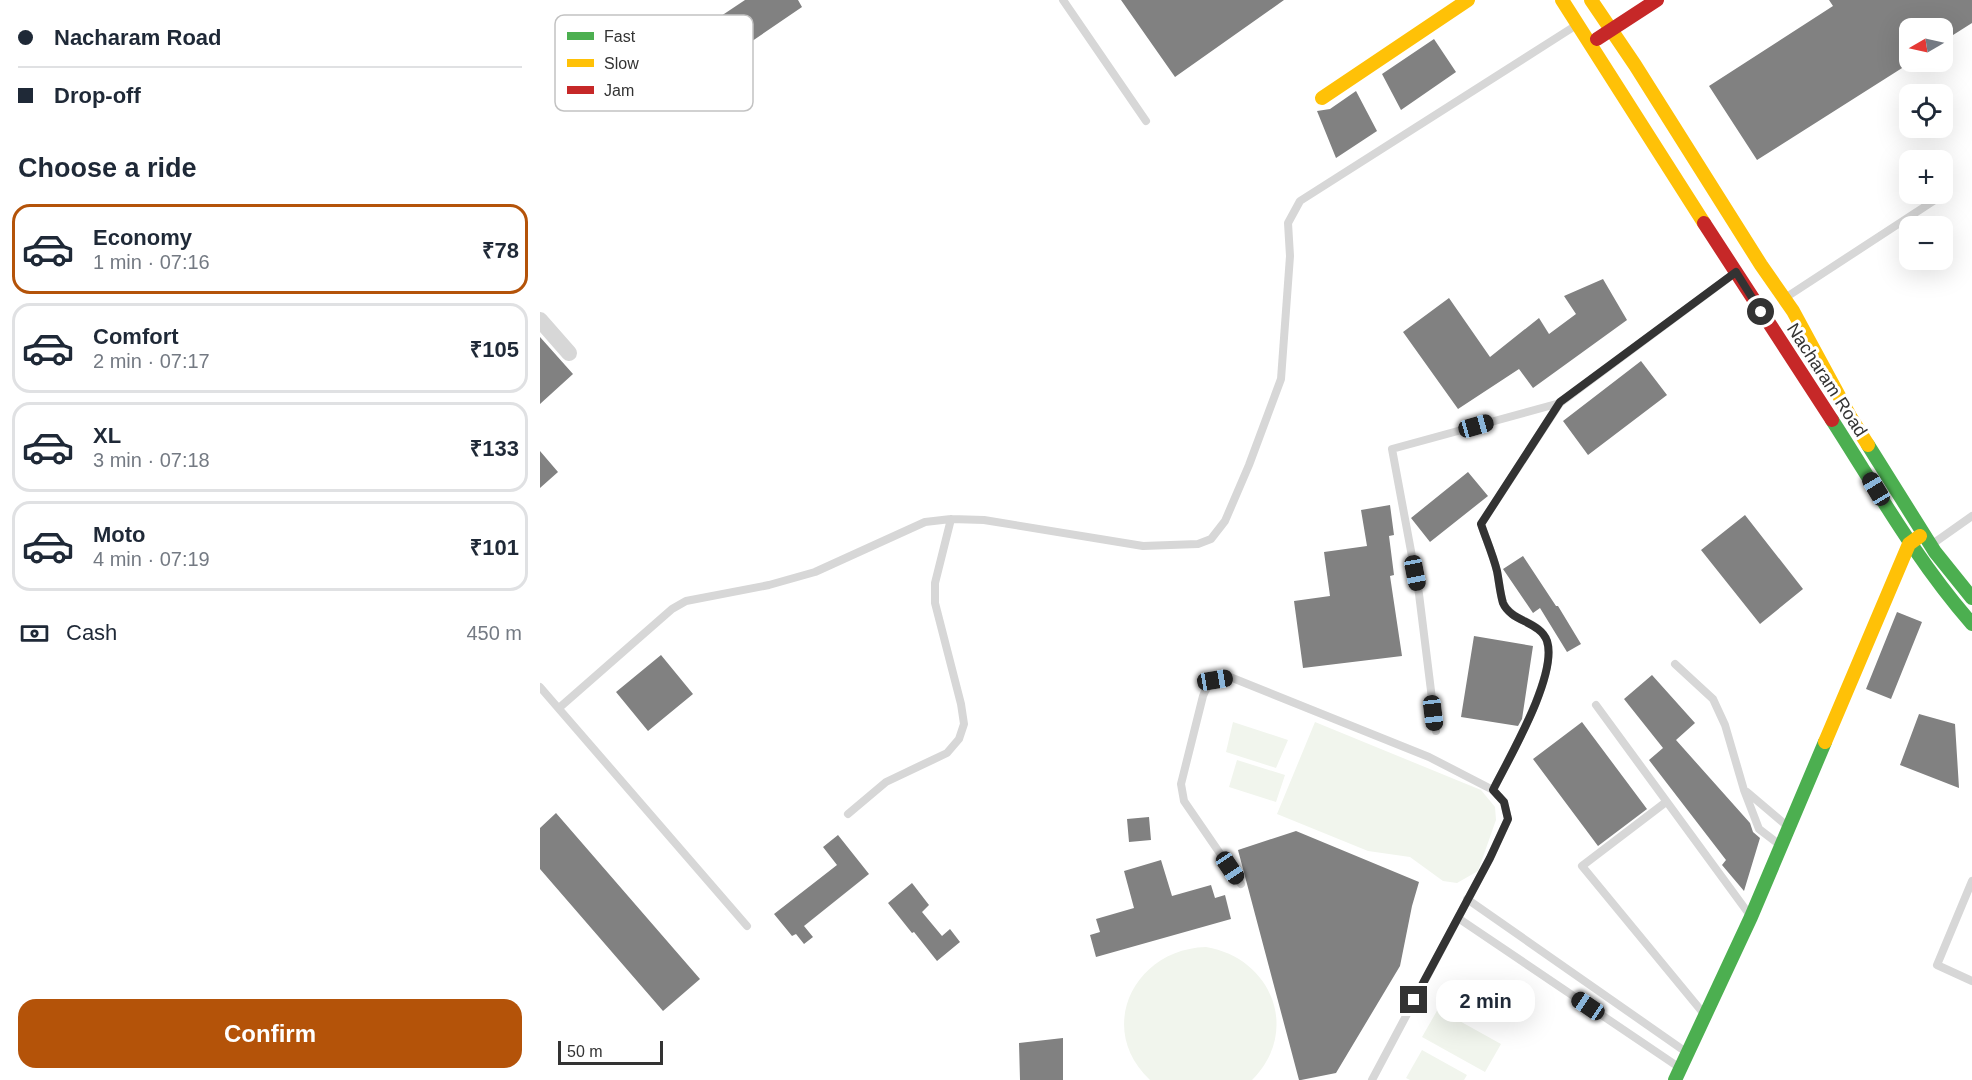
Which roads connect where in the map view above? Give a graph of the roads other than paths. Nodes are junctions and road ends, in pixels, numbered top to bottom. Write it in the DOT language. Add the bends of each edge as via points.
graph roads {
  1 [pos="1063,0"];
  2 [pos="1468,0"];
  3 [pos="1562,0"];
  4 [pos="1591,0"];
  5 [pos="1657,0"];
  6 [pos="1576,26"];
  7 [pos="1610,31"];
  8 [pos="1588,45"];
  9 [pos="1322,98"];
  10 [pos="1146,121"];
  11 [pos="1929,204"];
  12 [pos="1736,272"];
  13 [pos="1784,299"];
  14 [pos="540,320"];
  15 [pos="570,353"];
  16 [pos="1560,402"];
  17 [pos="1972,516"];
  18 [pos="951,519"];
  19 [pos="1927,539"];
  20 [pos="1910,544"];
  21 [pos="1972,598"];
  22 [pos="1972,624"];
  23 [pos="1675,664"];
  24 [pos="540,687"];
  25 [pos="1596,705"];
  26 [pos="559,708"];
  27 [pos="1436,731"];
  28 [pos="1493,790"];
  29 [pos="1744,790"];
  30 [pos="1666,802"];
  31 [pos="848,814"];
  32 [pos="1789,828"];
  33 [pos="1781,846"];
  34 [pos="1972,881"];
  35 [pos="1241,884"];
  36 [pos="1467,899"];
  37 [pos="1751,917"];
  38 [pos="1458,918"];
  39 [pos="747,926"];
  40 [pos="1972,981"];
  41 [pos="1706,1017"];
  42 [pos="1688,1053"];
  43 [pos="1678,1074"];
  44 [pos="1372,1080"];
  1 -- 10 [label="lane"];
  2 -- 9 [label="main road"];
  3 -- 6 [label="main road, Nacharam Road"];
  4 -- 7 [label="main road, Nacharam Road"];
  5 -- 7 [label="main road"];
  6 -- 8 [label="main road, Nacharam Road"];
  6 -- 18 [label="lane" via="1300,201 1288,222 1290,256 1281,380 1225,521 1211,538 1198,544 1143,546 984,520"];
  7 -- 8 [label="main road"];
  7 -- 13 [label="main road, Nacharam Road"];
  8 -- 12 [label="main road, Nacharam Road"];
  11 -- 13 [label="lane"];
  12 -- 16 [label="lane"];
  12 -- 20 [label="main road, Nacharam Road"];
  13 -- 19 [label="main road, Nacharam Road" via="1851,418"];
  14 -- 15 [label="street"];
  16 -- 27 [label="lane" via="1392,449 1419,594"];
  16 -- 28 [label="lane" via="1481,524 1504,604 1520,620 1539,629 1547,642 1548,668 1541,691"];
  17 -- 19 [label="lane"];
  18 -- 26 [label="lane" via="925,522 815,572 686,601"];
  18 -- 31 [label="lane" via="934,583 935,603 964,724 959,739 947,753 886,782"];
  19 -- 20 [label="main road"];
  19 -- 21 [label="main road, Nacharam Road"];
  20 -- 22 [label="main road, Nacharam Road"];
  20 -- 32 [label="main road"];
  23 -- 29 [label="lane" via="1713,699"];
  24 -- 26 [label="lane"];
  25 -- 30 [label="lane"];
  26 -- 39 [label="lane"];
  28 -- 35 [label="lane" via="1429,757 1230,677 1215,680 1203,696 1181,784 1182,795"];
  28 -- 36 [label="lane" via="1504,802 1508,819"];
  29 -- 32 [label="lane"];
  29 -- 33 [label="lane" via="1759,829"];
  30 -- 37 [label="lane"];
  30 -- 41 [label="lane" via="1582,866"];
  32 -- 33 [label="main road"];
  33 -- 37 [label="main road"];
  34 -- 40 [label="lane" via="1937,965"];
  36 -- 38 [label="lane"];
  36 -- 42 [label="lane"];
  37 -- 41 [label="main road"];
  38 -- 43 [label="lane"];
  38 -- 44 [label="lane"];
  41 -- 42 [label="main road"];
  42 -- 43 [label="main road"];
}
